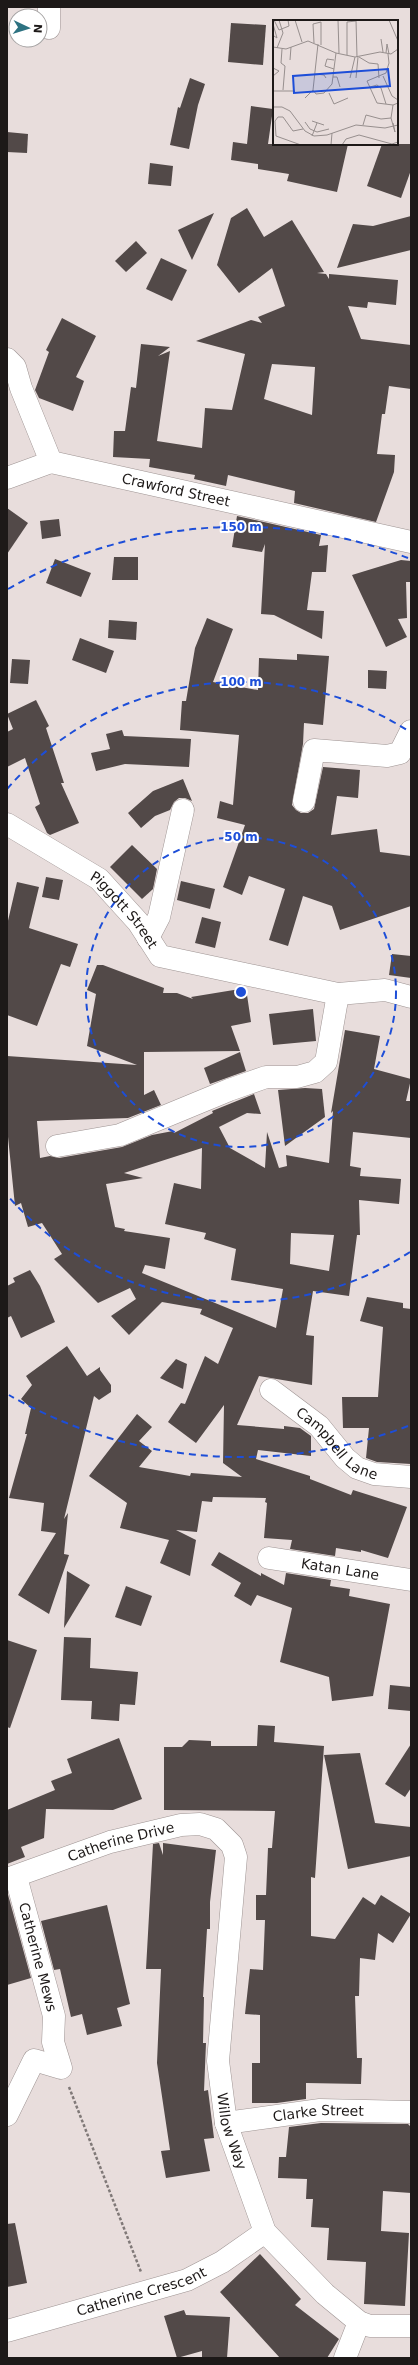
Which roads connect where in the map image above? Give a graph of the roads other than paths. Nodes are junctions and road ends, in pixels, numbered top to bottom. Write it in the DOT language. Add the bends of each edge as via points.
graph roads {
  1 [pos="7,359"];
  2 [pos="51,462"];
  3 [pos="7,478"];
  4 [pos="411,542"];
  5 [pos="411,731"];
  6 [pos="304,801"];
  7 [pos="183,810"];
  8 [pos="7,824"];
  9 [pos="148,938"];
  10 [pos="338,994"];
  11 [pos="411,997"];
  12 [pos="57,1146"];
  13 [pos="271,1390"];
  14 [pos="411,1477"];
  15 [pos="269,1558"];
  16 [pos="411,1580"];
  17 [pos="232,1845"];
  18 [pos="12,1878"];
  19 [pos="411,2112"];
  20 [pos="7,2115"];
  21 [pos="226,2123"];
  22 [pos="265,2232"];
  23 [pos="359,2322"];
  24 [pos="411,2326"];
  25 [pos="7,2331"];
  26 [pos="345,2358"];
  1 -- 2 [label="street" via="15,367"];
  2 -- 3 [label="street"];
  2 -- 4 [label="street, Crawford Street"];
  5 -- 6 [label="street" via="400,753 386,756 314,750"];
  7 -- 9 [label="street" via="159,917"];
  8 -- 9 [label="street, Piggott Street" via="99,879 138,922"];
  9 -- 10 [label="street, Piggott Street" via="160,956"];
  10 -- 11 [label="street, Piggott Street" via="385,990"];
  10 -- 12 [label="street" via="326,1062 315,1072 297,1077 266,1077 120,1135"];
  13 -- 14 [label="street, Campbell Lane" via="319,1426 345,1458 357,1468 374,1474"];
  15 -- 16 [label="street, Katan Lane"];
  17 -- 18 [label="street, Catherine Drive" via="216,1830 200,1824 181,1825 110,1842"];
  17 -- 21 [label="street, Willow Way" via="236,1857 218,2061"];
  18 -- 20 [label="street, Catherine Mews" via="54,2016 54,2042 61,2068 34,2060"];
  19 -- 21 [label="street, Clarke Street" via="320,2110"];
  21 -- 22 [label="street, Willow Way"];
  22 -- 23 [label="street, Willow Way" via="325,2294"];
  22 -- 25 [label="street, Catherine Crescent" via="222,2262 194,2276"];
  23 -- 24 [label="street, Willow Way" via="370,2326"];
  23 -- 26 [label="street"];
}
